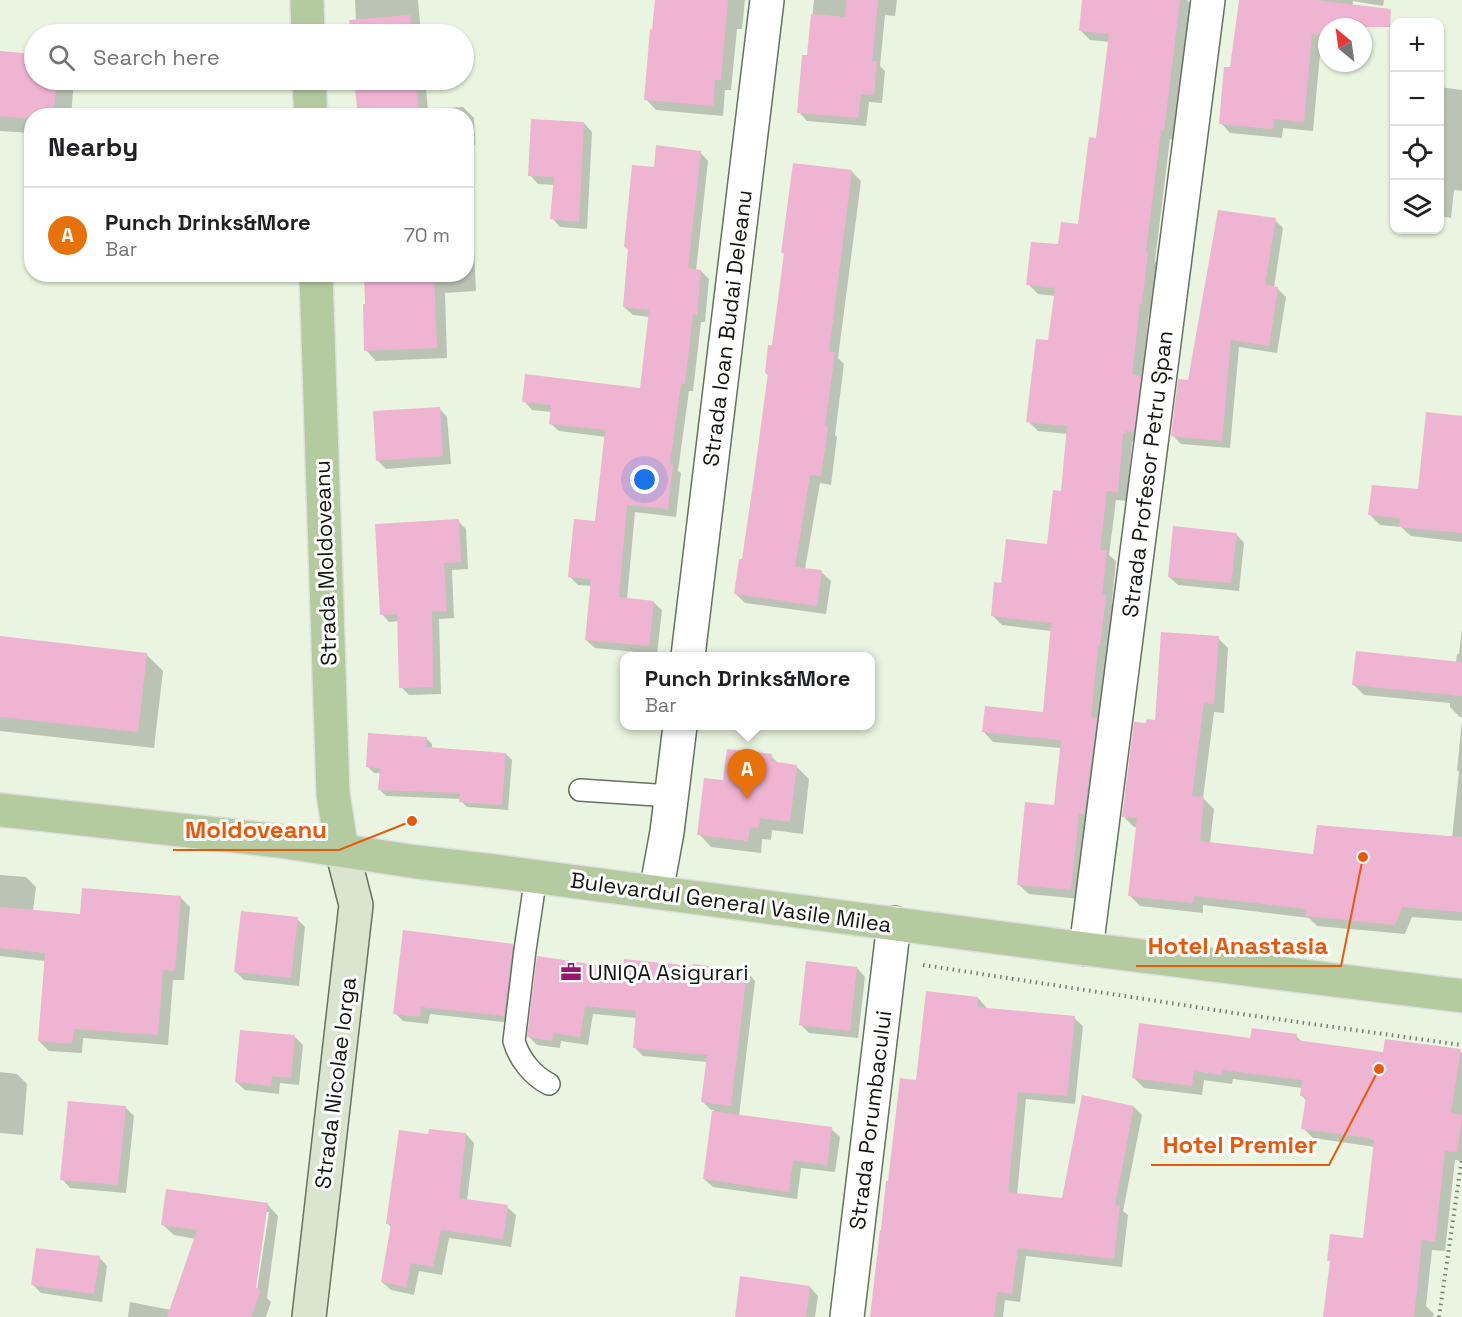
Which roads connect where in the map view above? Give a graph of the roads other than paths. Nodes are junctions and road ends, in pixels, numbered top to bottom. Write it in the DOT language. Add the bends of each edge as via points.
graph roads {
  1 [pos="307,0"];
  2 [pos="767,0"];
  3 [pos="1208,0"];
  4 [pos="308,24"];
  5 [pos="309,90"];
  6 [pos="310,108"];
  7 [pos="316,282"];
  8 [pos="689,652"];
  9 [pos="679,730"];
  10 [pos="580,790"];
  11 [pos="671,796"];
  12 [pos="0,810"];
  13 [pos="342,850"];
  14 [pos="536,876"];
  15 [pos="656,892"];
  16 [pos="894,923"];
  17 [pos="1086,949"];
  18 [pos="1462,996"];
  19 [pos="549,1084"];
  20 [pos="309,1317"];
  21 [pos="847,1317"];
  1 -- 4 [label="main road"];
  2 -- 8 [label="street, Strada Ioan Budai Deleanu"];
  3 -- 17 [label="street, Strada Profesor Petru Șpan"];
  5 -- 6 [label="main road"];
  7 -- 13 [label="main road, Strada Moldoveanu" via="333,794"];
  9 -- 11 [label="street"];
  10 -- 11 [label="lane"];
  11 -- 15 [label="street"];
  12 -- 13 [label="main road, Bulevardul General Vasile Milea"];
  13 -- 14 [label="main road, Bulevardul General Vasile Milea"];
  13 -- 20 [label="main road, Strada Nicolae Iorga" via="356,904"];
  14 -- 15 [label="main road, Bulevardul General Vasile Milea"];
  14 -- 19 [label="lane" via="514,1041 533,1073"];
  15 -- 16 [label="main road, Bulevardul General Vasile Milea"];
  16 -- 17 [label="main road, Bulevardul General Vasile Milea"];
  16 -- 21 [label="street, Strada Porumbacului"];
  17 -- 18 [label="main road, Bulevardul General Vasile Milea"];
}
